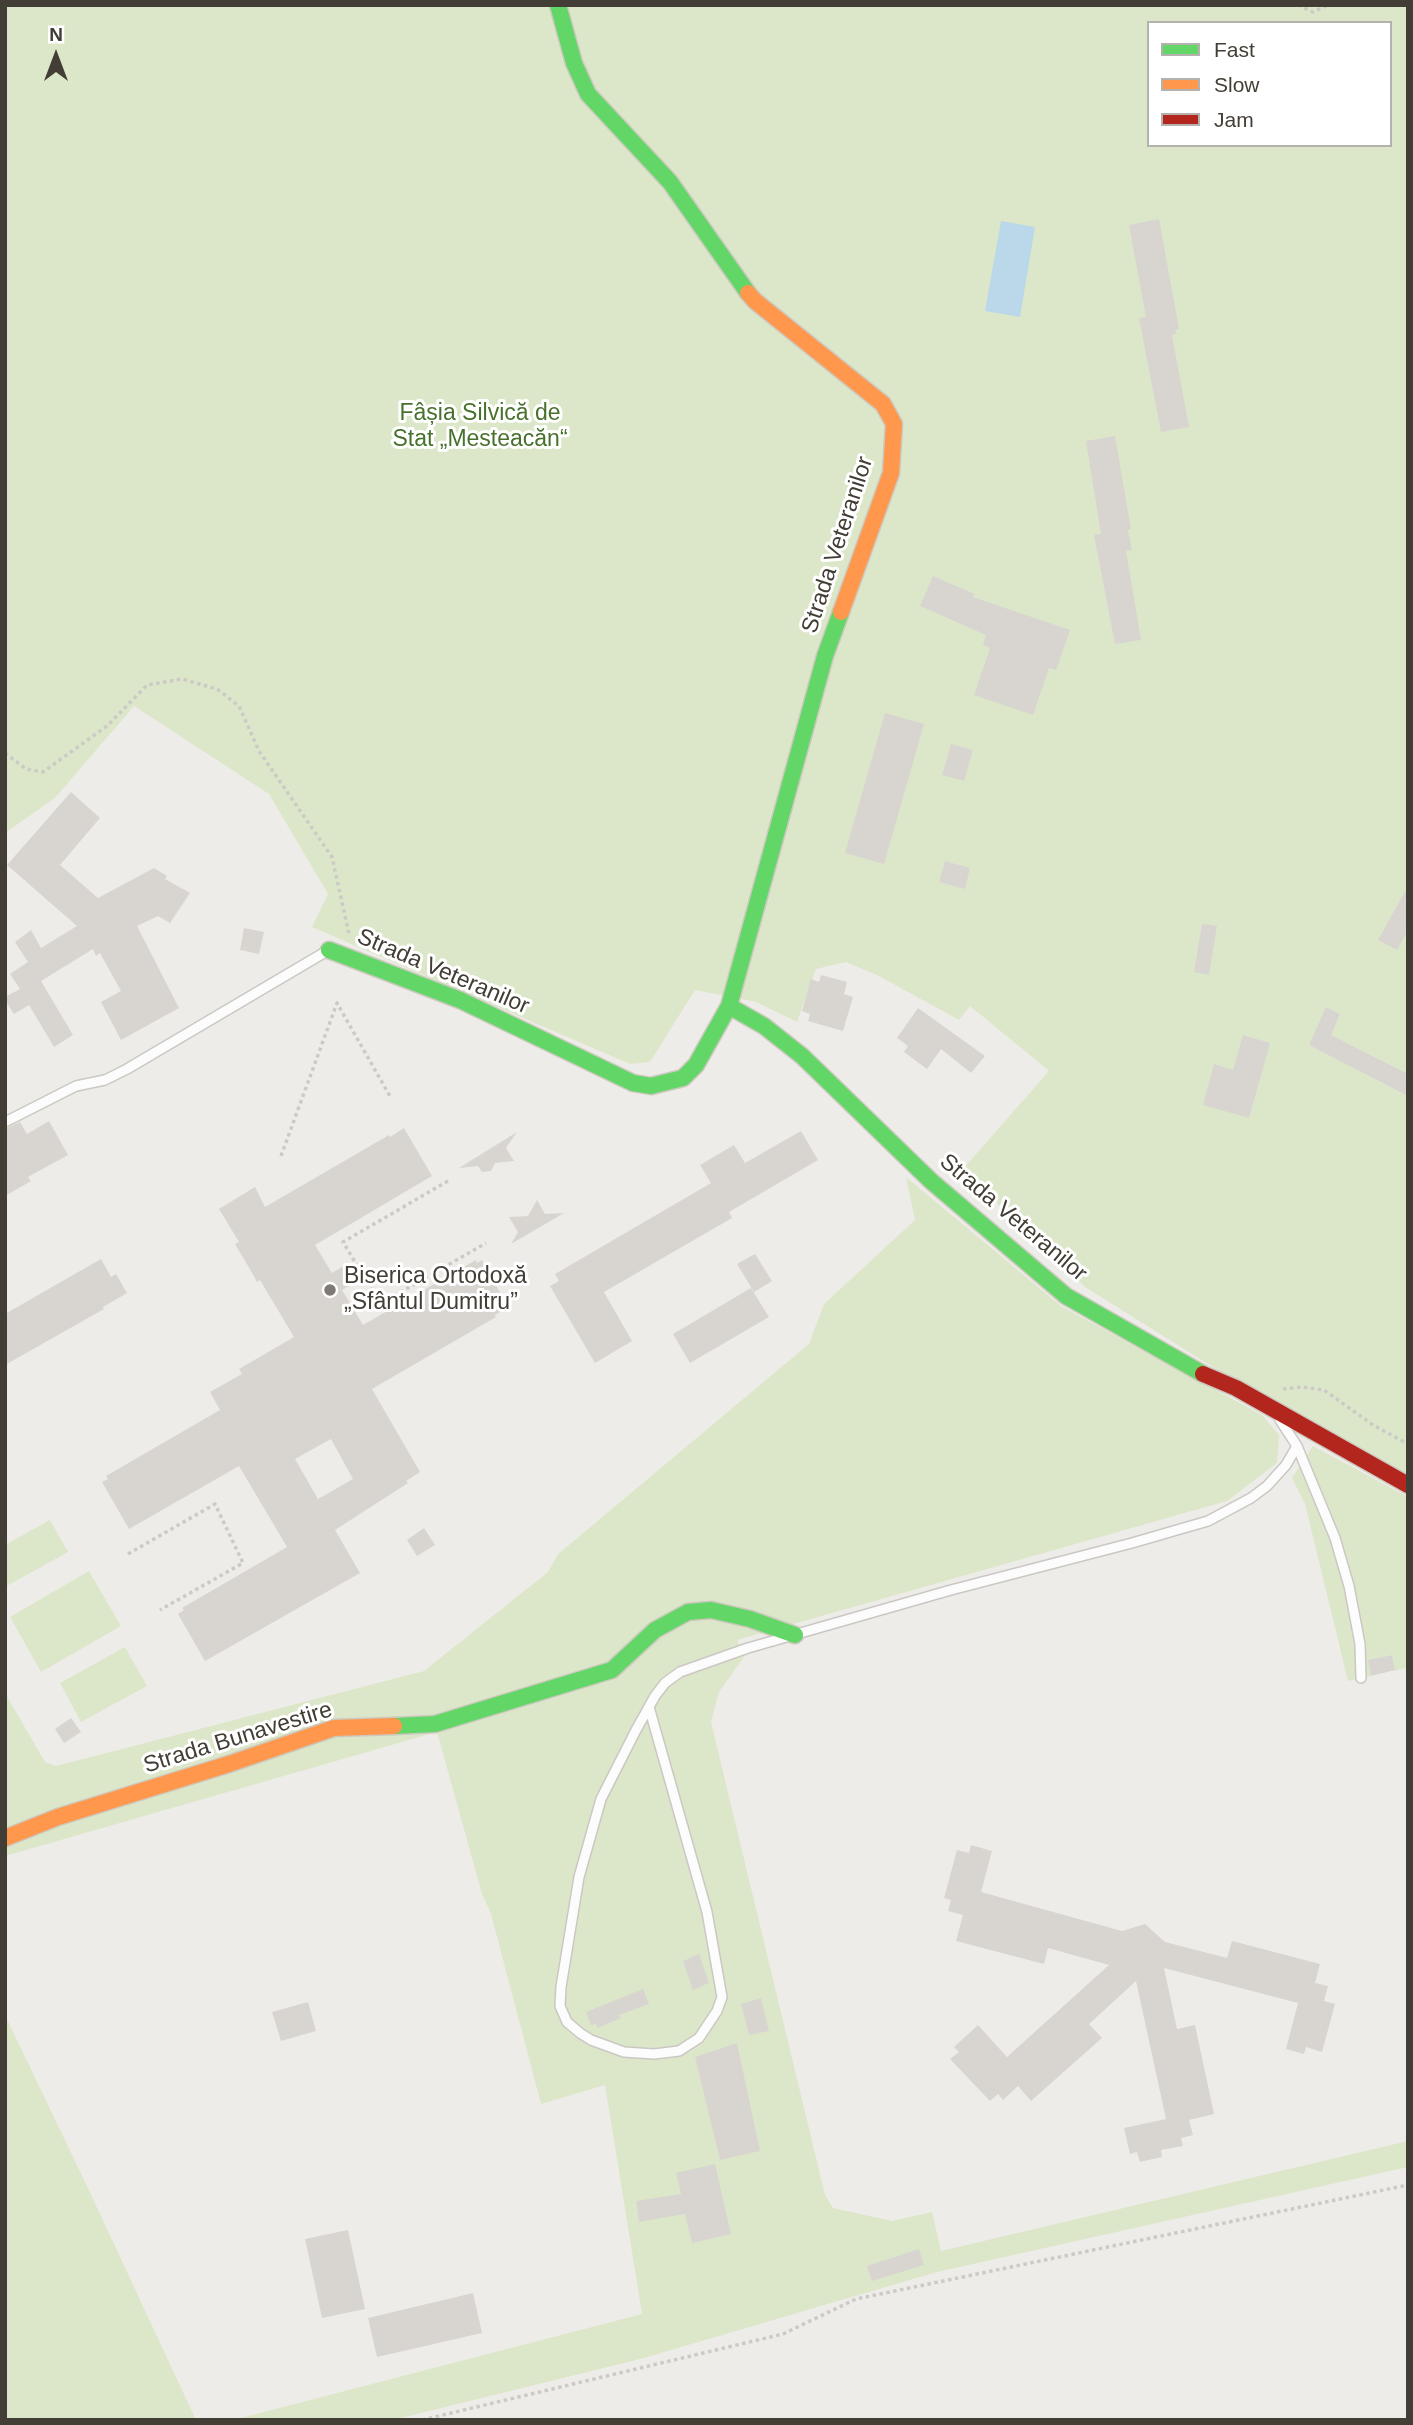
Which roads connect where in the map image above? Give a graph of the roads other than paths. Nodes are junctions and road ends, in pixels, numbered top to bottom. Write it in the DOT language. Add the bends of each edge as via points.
graph roads {
  1 [pos="558,5"];
  2 [pos="329,950"];
  3 [pos="729,1006"];
  4 [pos="5,1122"];
  5 [pos="1274,1409"];
  6 [pos="1297,1446"];
  7 [pos="1408,1485"];
  8 [pos="795,1635"];
  9 [pos="1361,1678"];
  10 [pos="649,1707"];
  11 [pos="5,1838"];
  1 -- 3 [label="street, Strada Veteranilor" via="588,94 670,182 755,301 883,404 894,424 891,473 825,656"];
  2 -- 3 [label="street, Strada Veteranilor" via="460,1000 633,1083 651,1086 683,1078 696,1065"];
  2 -- 4 [label="lane, Strada Veteranilor" via="127,1069 105,1080 75,1086"];
  3 -- 5 [label="street, Strada Veteranilor" via="802,1056 931,1181 1066,1296"];
  5 -- 6 [label="lane"];
  5 -- 7 [label="street, Strada Veteranilor"];
  6 -- 8 [label="lane" via="1267,1486 1208,1521"];
  6 -- 9 [label="lane" via="1335,1538 1349,1586"];
  8 -- 10 [label="lane" via="680,1672"];
  8 -- 11 [label="street, Strada Bunavestire" via="711,1610 688,1612 655,1630 612,1670 435,1724 334,1728"];
  10 -- 10 [label="lane" via="707,1912 722,1997 699,2038 679,2050 654,2054 624,2052 591,2040 568,2021 560,2006 579,1877 601,1799"];
}
